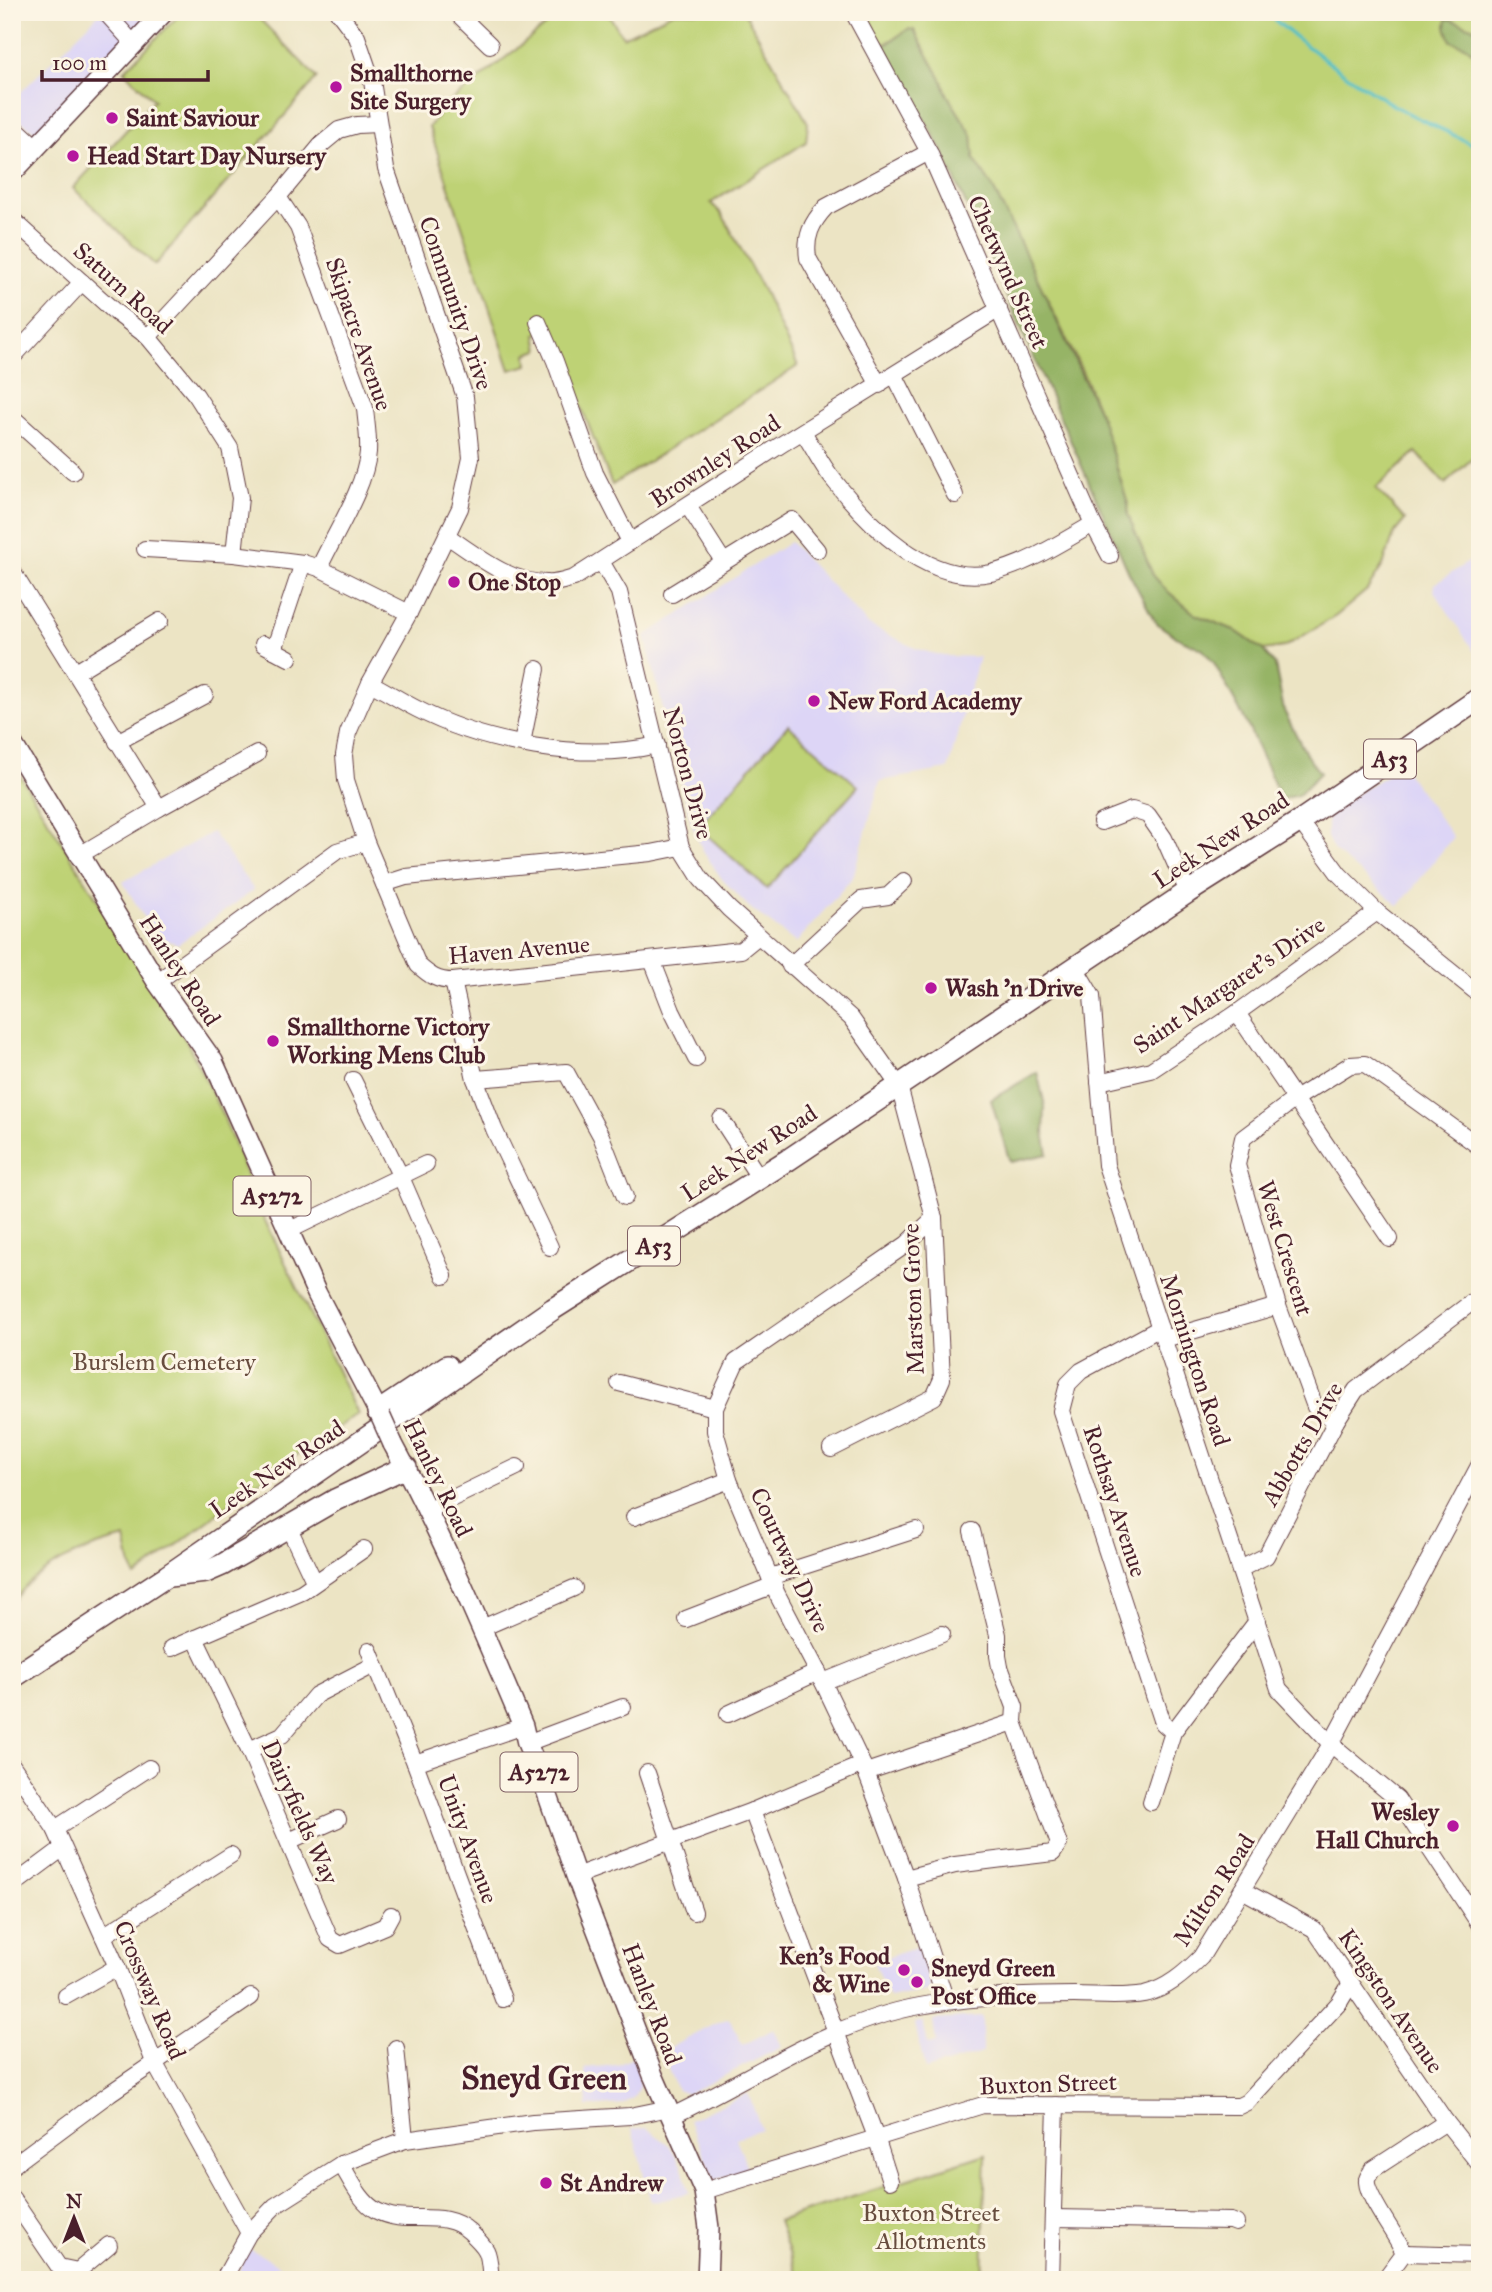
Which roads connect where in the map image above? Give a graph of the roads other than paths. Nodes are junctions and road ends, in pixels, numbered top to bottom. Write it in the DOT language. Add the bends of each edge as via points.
graph roads {
  1 [pos="105,12"];
  2 [pos="164,12"];
  3 [pos="338,12"];
  4 [pos="456,12"];
  5 [pos="853,12"];
  6 [pos="134,44"];
  7 [pos="490,45"];
  8 [pos="378,124"];
  9 [pos="12,125"];
  10 [pos="36,147"];
  11 [pos="929,152"];
  12 [pos="12,173"];
  13 [pos="278,197"];
  14 [pos="12,219"];
  15 [pos="82,282"];
  16 [pos="999,309"];
  17 [pos="538,323"];
  18 [pos="148,337"];
  19 [pos="12,358"];
  20 [pos="895,376"];
  21 [pos="879,385"];
  22 [pos="12,417"];
  23 [pos="803,432"];
  24 [pos="960,468"];
  25 [pos="73,472"];
  26 [pos="944,476"];
  27 [pos="955,495"];
  28 [pos="688,506"];
  29 [pos="1093,524"];
  30 [pos="447,536"];
  31 [pos="630,542"];
  32 [pos="145,549"];
  33 [pos="817,550"];
  34 [pos="234,554"];
  35 [pos="1110,556"];
  36 [pos="723,561"];
  37 [pos="602,562"];
  38 [pos="303,564"];
  39 [pos="319,568"];
  40 [pos="12,571"];
  41 [pos="672,594"];
  42 [pos="409,613"];
  43 [pos="160,621"];
  44 [pos="289,658"];
  45 [pos="537,669"];
  46 [pos="76,671"];
  47 [pos="370,683"];
  48 [pos="205,695"];
  49 [pos="1480,698"];
  50 [pos="117,742"];
  51 [pos="12,743"];
  52 [pos="522,743"];
  53 [pos="657,745"];
  54 [pos="257,754"];
  55 [pos="159,808"];
  56 [pos="1300,821"];
  57 [pos="1101,822"];
  58 [pos="366,842"];
  59 [pos="681,847"];
  60 [pos="78,856"];
  61 [pos="904,881"];
  62 [pos="384,884"];
  63 [pos="1188,892"];
  64 [pos="1377,912"];
  65 [pos="757,937"];
  66 [pos="652,960"];
  67 [pos="790,966"];
  68 [pos="1076,969"];
  69 [pos="453,981"];
  70 [pos="157,982"];
  71 [pos="1480,995"];
  72 [pos="1237,1013"];
  73 [pos="696,1059"];
  74 [pos="475,1079"];
  75 [pos="353,1080"];
  76 [pos="1099,1082"];
  77 [pos="899,1086"];
  78 [pos="1295,1099"];
  79 [pos="721,1119"];
  80 [pos="1480,1147"];
  81 [pos="426,1164"];
  82 [pos="401,1177"];
  83 [pos="760,1179"];
  84 [pos="625,1197"];
  85 [pos="934,1218"];
  86 [pos="288,1231"];
  87 [pos="1390,1239"];
  88 [pos="550,1247"];
  89 [pos="444,1276"];
  90 [pos="1480,1296"];
  91 [pos="1278,1306"];
  92 [pos="542,1317"];
  93 [pos="1162,1334"];
  94 [pos="620,1383"];
  95 [pos="715,1408"];
  96 [pos="379,1413"];
  97 [pos="1336,1421"];
  98 [pos="831,1449"];
  99 [pos="1480,1464"];
  100 [pos="406,1467"];
  101 [pos="517,1467"];
  102 [pos="729,1480"];
  103 [pos="428,1510"];
  104 [pos="634,1517"];
  105 [pos="288,1526"];
  106 [pos="916,1530"];
  107 [pos="972,1531"];
  108 [pos="364,1549"];
  109 [pos="1240,1569"];
  110 [pos="167,1577"];
  111 [pos="314,1581"];
  112 [pos="772,1581"];
  113 [pos="574,1588"];
  114 [pos="687,1619"];
  115 [pos="1256,1621"];
  116 [pos="482,1628"];
  117 [pos="942,1634"];
  118 [pos="195,1638"];
  119 [pos="172,1648"];
  120 [pos="821,1677"];
  121 [pos="12,1678"];
  122 [pos="623,1707"];
  123 [pos="728,1714"];
  124 [pos="1014,1722"];
  125 [pos="1172,1732"];
  126 [pos="525,1735"];
  127 [pos="1331,1744"];
  128 [pos="249,1750"];
  129 [pos="415,1763"];
  130 [pos="12,1765"];
  131 [pos="149,1768"];
  132 [pos="863,1769"];
  133 [pos="647,1773"];
  134 [pos="1151,1802"];
  135 [pos="752,1811"];
  136 [pos="338,1819"];
  137 [pos="55,1829"];
  138 [pos="289,1841"];
  139 [pos="672,1842"];
  140 [pos="63,1848"];
  141 [pos="231,1855"];
  142 [pos="576,1876"];
  143 [pos="906,1878"];
  144 [pos="12,1886"];
  145 [pos="1242,1890"];
  146 [pos="694,1912"];
  147 [pos="391,1915"];
  148 [pos="1480,1925"];
  149 [pos="103,1936"];
  150 [pos="117,1967"];
  151 [pos="1351,1983"];
  152 [pos="66,1996"];
  153 [pos="251,1997"];
  154 [pos="503,1999"];
  155 [pos="946,2001"];
  156 [pos="836,2032"];
  157 [pos="396,2048"];
  158 [pos="154,2062"];
  159 [pos="1056,2105"];
  160 [pos="670,2112"];
  161 [pos="1446,2122"];
  162 [pos="876,2137"];
  163 [pos="405,2140"];
  164 [pos="341,2164"];
  165 [pos="1480,2165"];
  166 [pos="12,2166"];
  167 [pos="890,2181"];
  168 [pos="704,2190"];
  169 [pos="12,2198"];
  170 [pos="1054,2218"];
  171 [pos="1236,2223"];
  172 [pos="249,2233"];
  173 [pos="109,2245"];
  174 [pos="1404,2253"];
  175 [pos="1480,2255"];
  176 [pos="223,2280"];
  177 [pos="491,2280"];
  178 [pos="707,2280"];
  179 [pos="1051,2280"];
  180 [pos="1384,2280"];
  1 -- 6 [label="street"];
  2 -- 6 [label="main road"];
  3 -- 8 [label="street, Community Drive" via="361,48 372,80"];
  4 -- 7 [label="street"];
  5 -- 11 [label="street, Chetwynd Street"];
  6 -- 10 [label="main road"];
  8 -- 13 [label="street" via="339,131 322,144"];
  8 -- 30 [label="street, Community Drive" via="386,169 466,397 471,458 460,508"];
  9 -- 10 [label="street"];
  10 -- 12 [label="main road"];
  11 -- 16 [label="street, Chetwynd Street"];
  11 -- 21 [label="street" via="825,207 806,244 808,258"];
  13 -- 18 [label="street"];
  13 -- 39 [label="street, Skipacre Avenue" via="298,227 365,408 368,433 363,476"];
  14 -- 15 [label="street, Saturn Road"];
  15 -- 18 [label="street, Saturn Road"];
  15 -- 19 [label="street"];
  16 -- 20 [label="street, Brownley Road"];
  16 -- 29 [label="street, Chetwynd Street"];
  17 -- 31 [label="street" via="595,473"];
  18 -- 34 [label="street, Saturn Road" via="196,396 230,448 240,498"];
  20 -- 21 [label="street, Brownley Road"];
  20 -- 26 [label="street"];
  21 -- 23 [label="street, Brownley Road"];
  22 -- 25 [label="street"];
  23 -- 28 [label="street, Brownley Road"];
  23 -- 29 [label="street" via="831,477 873,523 918,559 940,569 976,575 1020,564"];
  24 -- 26 [label="street"];
  26 -- 27 [label="street"];
  28 -- 31 [label="street, Brownley Road"];
  28 -- 36 [label="street"];
  29 -- 35 [label="street, Chetwynd Street"];
  30 -- 37 [label="street, Brownley Road" via="522,581 549,584 575,579"];
  30 -- 42 [label="street, Community Drive"];
  31 -- 37 [label="street, Brownley Road"];
  32 -- 34 [label="street"];
  33 -- 36 [label="street" via="792,520"];
  34 -- 38 [label="street"];
  36 -- 41 [label="street"];
  37 -- 53 [label="street, Norton Drive" via="619,592"];
  38 -- 39 [label="street"];
  38 -- 44 [label="street" via="268,647"];
  39 -- 42 [label="street"];
  40 -- 46 [label="street"];
  42 -- 47 [label="street, Community Drive"];
  43 -- 46 [label="street"];
  45 -- 52 [label="street"];
  46 -- 50 [label="street"];
  47 -- 52 [label="street" via="455,725"];
  47 -- 58 [label="street, Community Drive" via="348,733 344,755 346,780"];
  48 -- 50 [label="street"];
  49 -- 56 [label="highway, Leek New Road / A53"];
  50 -- 55 [label="street"];
  51 -- 60 [label="main road, Hanley Road / A5272"];
  52 -- 53 [label="street" via="565,751 630,751"];
  53 -- 59 [label="street, Norton Drive"];
  54 -- 55 [label="street"];
  55 -- 60 [label="street"];
  56 -- 63 [label="highway, Leek New Road / A53"];
  56 -- 64 [label="street" via="1339,874"];
  57 -- 63 [label="street" via="1132,810 1148,815 1164,838"];
  58 -- 62 [label="street, Haven Avenue"];
  58 -- 70 [label="street" via="337,851"];
  59 -- 62 [label="street" via="406,877"];
  59 -- 65 [label="street, Norton Drive" via="701,880"];
  60 -- 70 [label="main road, Hanley Road / A5272"];
  61 -- 67 [label="street" via="888,896 861,900"];
  62 -- 69 [label="street, Haven Avenue" via="418,964 433,978"];
  63 -- 68 [label="highway, Leek New Road / A53"];
  64 -- 71 [label="street"];
  64 -- 72 [label="street, Saint Margaret's Drive"];
  65 -- 66 [label="street, Haven Avenue" via="741,950"];
  65 -- 67 [label="street, Norton Drive"];
  66 -- 69 [label="street, Haven Avenue"];
  66 -- 73 [label="street"];
  67 -- 77 [label="street, Norton Drive" via="851,1018"];
  68 -- 76 [label="street, Mornington Road" via="1092,996"];
  68 -- 77 [label="highway, Leek New Road / A53"];
  69 -- 74 [label="street"];
  70 -- 86 [label="main road, Hanley Road / A5272" via="213,1061"];
  72 -- 76 [label="street, Saint Margaret's Drive" via="1151,1070"];
  72 -- 78 [label="street"];
  74 -- 84 [label="street" via="566,1072 601,1136"];
  74 -- 88 [label="street"];
  75 -- 82 [label="street"];
  76 -- 93 [label="street, Mornington Road" via="1106,1165"];
  77 -- 83 [label="highway, Leek New Road / A53"];
  77 -- 85 [label="street, Marston Grove"];
  78 -- 80 [label="street, West Crescent" via="1350,1065 1365,1064"];
  78 -- 87 [label="street"];
  78 -- 91 [label="street, West Crescent" via="1243,1138 1237,1165"];
  79 -- 83 [label="street"];
  81 -- 82 [label="street"];
  82 -- 86 [label="street"];
  82 -- 89 [label="street"];
  83 -- 92 [label="highway, Leek New Road / A53"];
  85 -- 95 [label="street, Courtway Drive" via="907,1244 736,1362"];
  85 -- 98 [label="street, Marston Grove" via="942,1378 934,1397"];
  86 -- 96 [label="main road, Hanley Road / A5272"];
  90 -- 97 [label="street, Abbotts Drive" via="1356,1390"];
  91 -- 93 [label="street, Rothsay Avenue"];
  91 -- 97 [label="street, West Crescent" via="1315,1407"];
  92 -- 96 [label="highway" via="523,1316"];
  92 -- 110 [label="highway, Leek New Road / A53"];
  93 -- 109 [label="street, Mornington Road"];
  93 -- 125 [label="street, Rothsay Avenue" via="1081,1371 1068,1384 1061,1411 1163,1723"];
  94 -- 95 [label="street"];
  95 -- 102 [label="street, Courtway Drive" via="715,1431"];
  96 -- 100 [label="main road, Hanley Road / A5272, bridge"];
  97 -- 109 [label="street, Abbotts Drive" via="1266,1556"];
  99 -- 127 [label="street, Milton Road"];
  100 -- 103 [label="main road, Hanley Road / A5272"];
  100 -- 105 [label="highway"];
  101 -- 103 [label="street"];
  102 -- 104 [label="street"];
  102 -- 112 [label="street, Courtway Drive"];
  103 -- 116 [label="main road, Hanley Road / A5272"];
  105 -- 110 [label="highway" via="206,1572"];
  105 -- 111 [label="street"];
  106 -- 112 [label="street"];
  107 -- 124 [label="street" via="998,1635 1000,1667 1015,1707"];
  108 -- 111 [label="street"];
  109 -- 115 [label="street, Mornington Road"];
  110 -- 121 [label="highway, Leek New Road / A53"];
  111 -- 118 [label="street" via="302,1592"];
  112 -- 114 [label="street"];
  112 -- 120 [label="street, Courtway Drive"];
  113 -- 116 [label="street"];
  115 -- 125 [label="street"];
  115 -- 127 [label="street, Mornington Road" via="1279,1689"];
  116 -- 126 [label="main road, Hanley Road / A5272"];
  117 -- 120 [label="street"];
  118 -- 119 [label="street"];
  118 -- 128 [label="street, Dairyfields Way"];
  120 -- 123 [label="street"];
  120 -- 132 [label="street, Courtway Drive"];
  122 -- 126 [label="street, Unity Avenue"];
  124 -- 132 [label="street"];
  124 -- 143 [label="street" via="1059,1844 1053,1853 955,1865"];
  125 -- 134 [label="street"];
  126 -- 129 [label="street, Unity Avenue"];
  126 -- 142 [label="main road, Hanley Road / A5272"];
  127 -- 145 [label="street, Milton Road"];
  127 -- 148 [label="street, Mornington Road" via="1396,1799"];
  128 -- 129 [label="street" via="282,1735 316,1695 371,1657"];
  128 -- 138 [label="street, Dairyfields Way"];
  129 -- 154 [label="street, Unity Avenue"];
  130 -- 137 [label="street, Crossway Road"];
  131 -- 137 [label="street"];
  132 -- 135 [label="street"];
  132 -- 143 [label="street, Courtway Drive"];
  133 -- 139 [label="street"];
  135 -- 139 [label="street"];
  135 -- 156 [label="street"];
  136 -- 138 [label="street"];
  137 -- 140 [label="street, Crossway Road"];
  138 -- 147 [label="street, Dairyfields Way" via="330,1939 340,1945 385,1926"];
  139 -- 142 [label="street"];
  139 -- 146 [label="street"];
  140 -- 144 [label="street"];
  140 -- 149 [label="street, Crossway Road"];
  141 -- 149 [label="street"];
  142 -- 160 [label="main road, Hanley Road / A5272"];
  143 -- 155 [label="street, Courtway Drive"];
  145 -- 151 [label="street, Kingston Avenue" via="1314,1929"];
  145 -- 155 [label="street, Milton Road" via="1201,1957 1165,1987 1143,1994"];
  149 -- 150 [label="street, Crossway Road"];
  150 -- 152 [label="street"];
  150 -- 158 [label="street, Crossway Road"];
  151 -- 159 [label="street, Buxton Street" via="1339,2003 1239,2106"];
  151 -- 161 [label="street, Kingston Avenue"];
  153 -- 158 [label="street"];
  155 -- 156 [label="street, Milton Road" via="890,2012"];
  156 -- 160 [label="street, Milton Road" via="716,2095"];
  156 -- 162 [label="street"];
  157 -- 163 [label="street"];
  158 -- 166 [label="street"];
  158 -- 172 [label="street, Crossway Road"];
  159 -- 162 [label="street, Buxton Street" via="983,2105"];
  159 -- 170 [label="street"];
  160 -- 163 [label="street, Milton Road" via="533,2122"];
  160 -- 168 [label="main road, Hanley Road / A5272"];
  161 -- 165 [label="street, Kingston Avenue"];
  161 -- 174 [label="street" via="1372,2169 1367,2179 1368,2192"];
  162 -- 167 [label="street"];
  162 -- 168 [label="street, Buxton Street"];
  163 -- 164 [label="street, Milton Road"];
  164 -- 172 [label="street, Milton Road" via="275,2206"];
  164 -- 177 [label="street" via="366,2203 379,2213 448,2219 463,2225 487,2249"];
  168 -- 178 [label="main road, Hanley Road / A5272" via="709,2228"];
  169 -- 173 [label="street" via="59,2267 78,2271"];
  170 -- 171 [label="street"];
  170 -- 179 [label="street"];
  172 -- 176 [label="street, Milton Road"];
  174 -- 175 [label="street"];
  174 -- 180 [label="street"];
}
